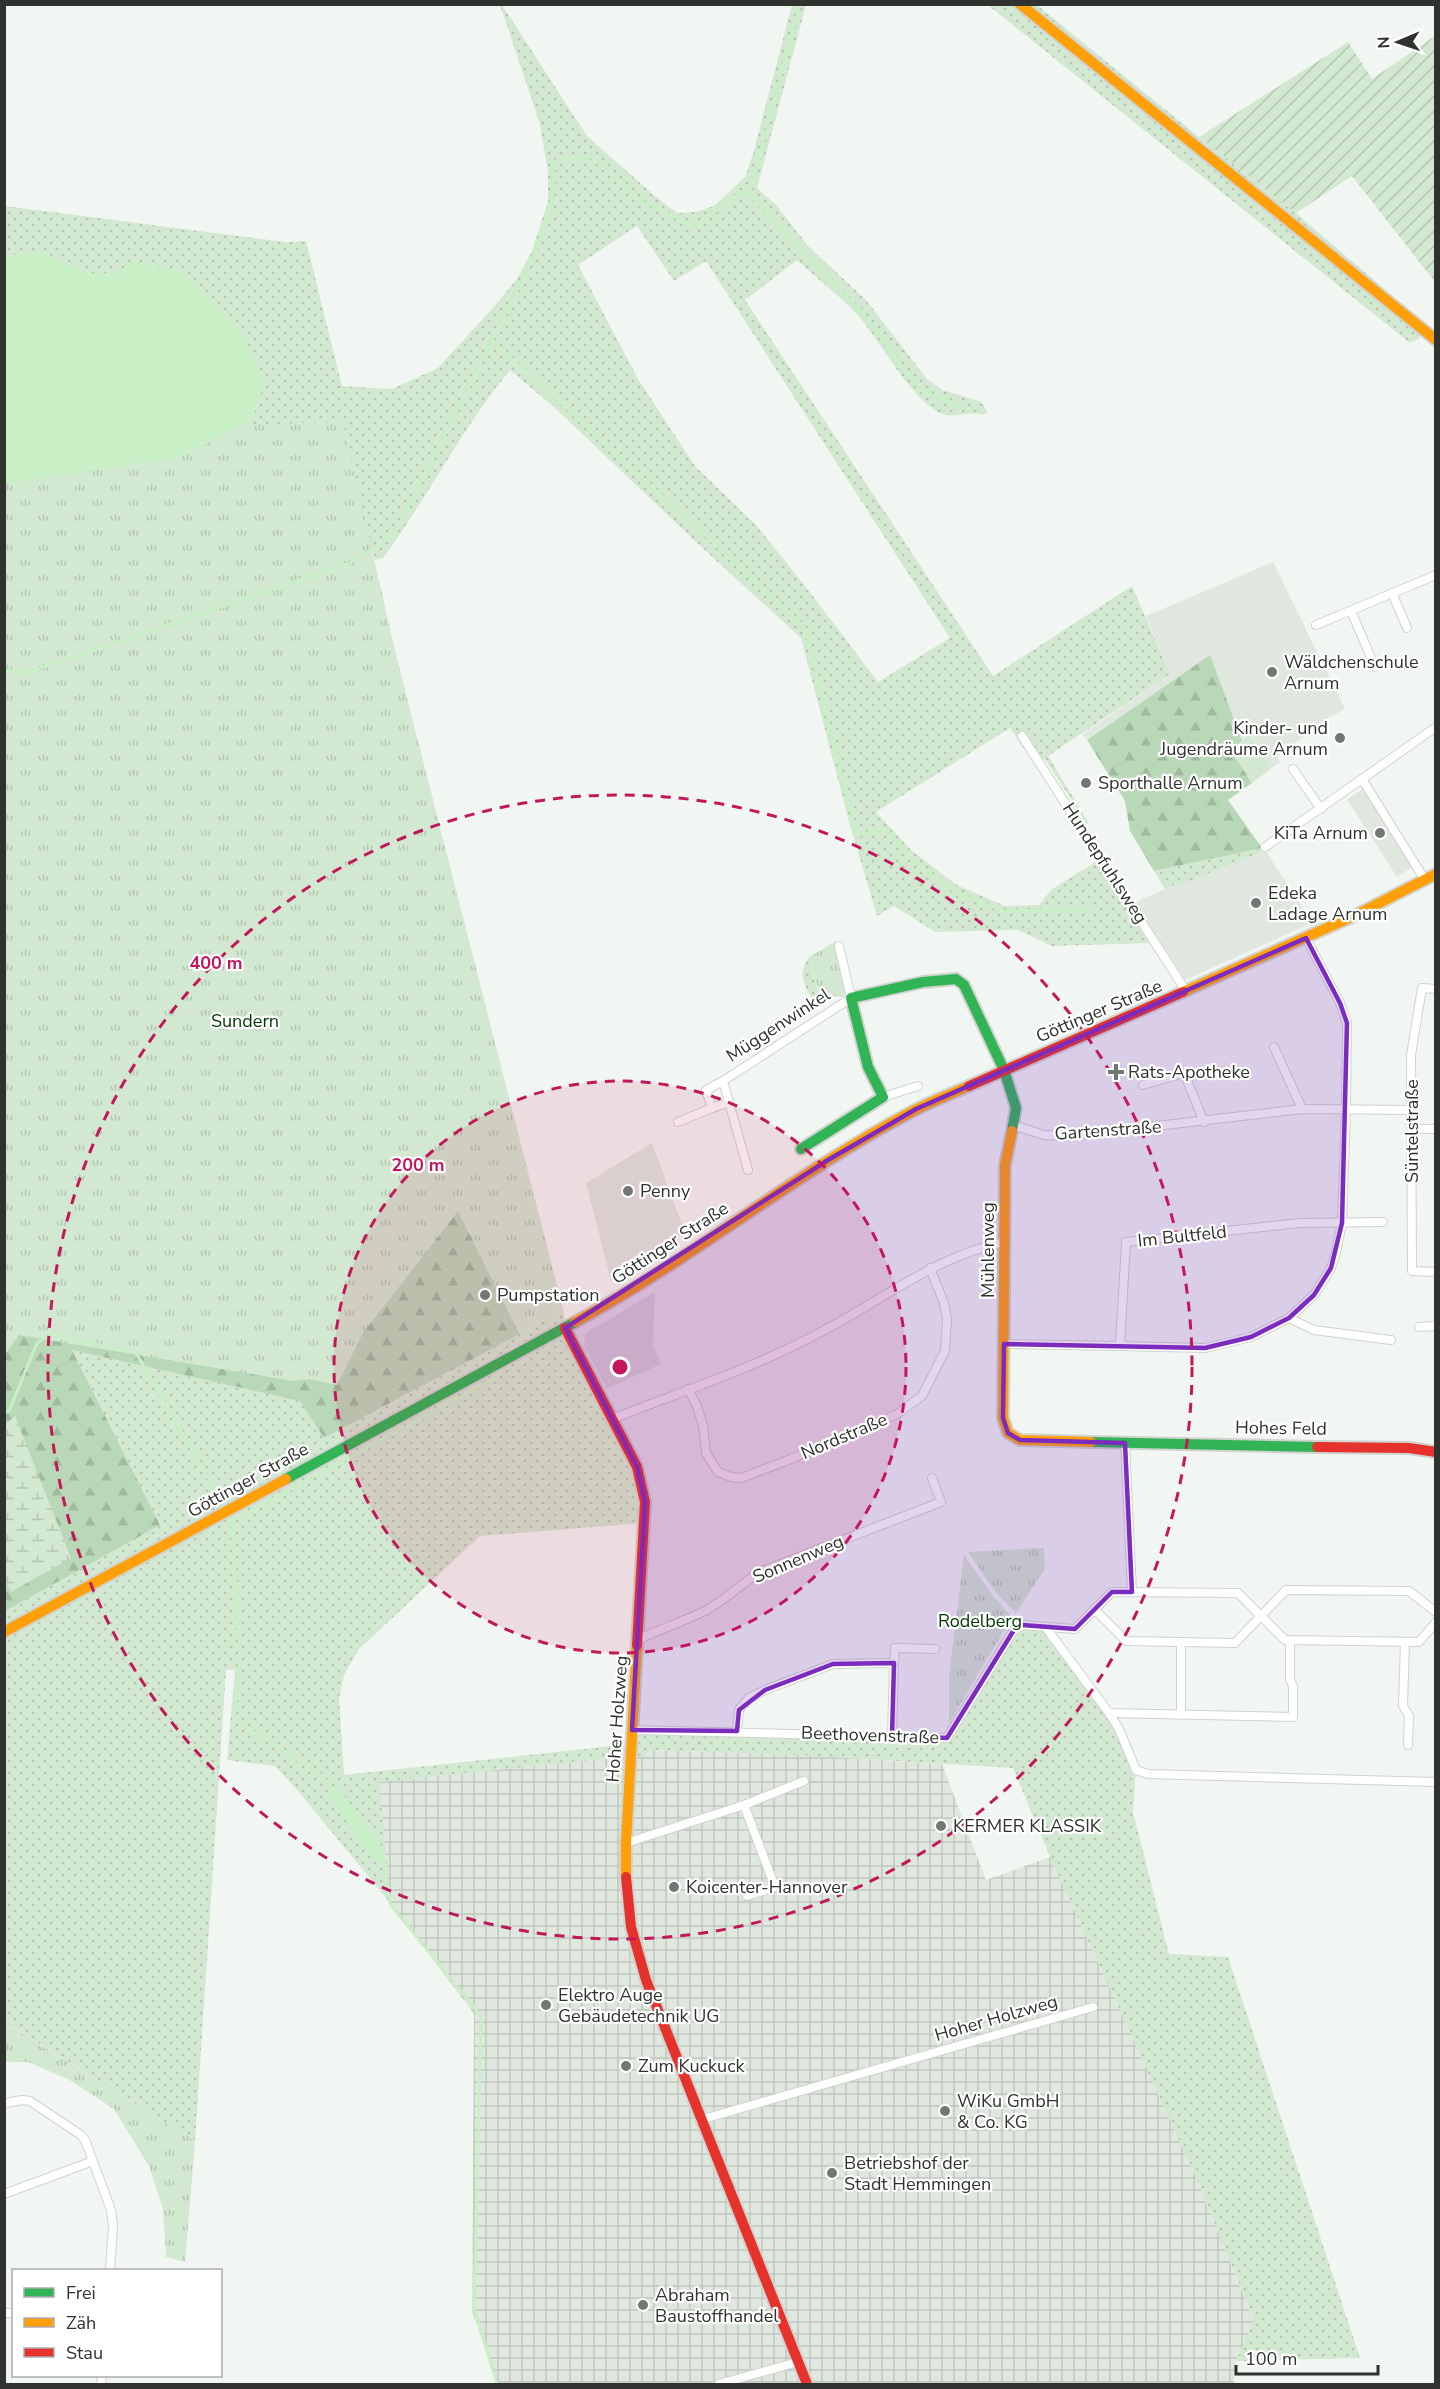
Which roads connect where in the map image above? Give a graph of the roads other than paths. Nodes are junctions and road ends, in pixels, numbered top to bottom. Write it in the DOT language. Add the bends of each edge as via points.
graph roads {
  1 [pos="1020,4"];
  2 [pos="1436,340"];
  3 [pos="1436,575"];
  4 [pos="1392,593"];
  5 [pos="1351,610"];
  6 [pos="1316,625"];
  7 [pos="1407,628"];
  8 [pos="1375,667"];
  9 [pos="1436,727"];
  10 [pos="1022,736"];
  11 [pos="1293,768"];
  12 [pos="1362,779"];
  13 [pos="1321,809"];
  14 [pos="1265,847"];
  15 [pos="1436,874"];
  16 [pos="1425,880"];
  17 [pos="1306,938"];
  18 [pos="839,945"];
  19 [pos="1436,989"];
  20 [pos="1186,991"];
  21 [pos="851,998"];
  22 [pos="1274,1047"];
  23 [pos="1004,1070"];
  24 [pos="723,1081"];
  25 [pos="1143,1085"];
  26 [pos="918,1086"];
  27 [pos="883,1097"];
  28 [pos="729,1102"];
  29 [pos="712,1108"];
  30 [pos="1302,1109"];
  31 [pos="1346,1110"];
  32 [pos="1412,1110"];
  33 [pos="678,1122"];
  34 [pos="1204,1122"];
  35 [pos="1013,1125"];
  36 [pos="1413,1129"];
  37 [pos="1436,1129"];
  38 [pos="801,1149"];
  39 [pos="748,1170"];
  40 [pos="1383,1222"];
  41 [pos="1342,1223"];
  42 [pos="1005,1242"];
  43 [pos="930,1268"];
  44 [pos="1436,1272"];
  45 [pos="1288,1318"];
  46 [pos="1436,1326"];
  47 [pos="1419,1327"];
  48 [pos="565,1328"];
  49 [pos="1391,1340"];
  50 [pos="1004,1344"];
  51 [pos="1120,1346"];
  52 [pos="688,1389"];
  53 [pos="612,1419"];
  54 [pos="1008,1433"];
  55 [pos="1125,1443"];
  56 [pos="1436,1452"];
  57 [pos="932,1478"];
  58 [pos="1132,1592"];
  59 [pos="1094,1609"];
  60 [pos="1436,1612"];
  61 [pos="1261,1615"];
  62 [pos="1436,1622"];
  63 [pos="1047,1629"];
  64 [pos="4,1632"];
  65 [pos="639,1639"];
  66 [pos="1290,1640"];
  67 [pos="1405,1642"];
  68 [pos="1181,1643"];
  69 [pos="935,1648"];
  70 [pos="894,1663"];
  71 [pos="1109,1713"];
  72 [pos="1181,1715"];
  73 [pos="632,1730"];
  74 [pos="737,1731"];
  75 [pos="892,1736"];
  76 [pos="1408,1745"];
  77 [pos="804,1781"];
  78 [pos="1434,1782"];
  79 [pos="744,1805"];
  80 [pos="626,1843"];
  81 [pos="747,1896"];
  82 [pos="1093,2007"];
  83 [pos="6,2103"];
  84 [pos="700,2120"];
  85 [pos="93,2162"];
  86 [pos="4,2194"];
  87 [pos="110,2269"];
  88 [pos="798,2362"];
  89 [pos="719,2385"];
  90 [pos="807,2385"];
  1 -- 2 [label="street"];
  3 -- 4 [label="street"];
  4 -- 5 [label="street"];
  4 -- 7 [label="street"];
  5 -- 6 [label="street"];
  5 -- 8 [label="street"];
  9 -- 12 [label="street"];
  10 -- 20 [label="street, Hundepfuhlsweg"];
  11 -- 13 [label="street"];
  12 -- 13 [label="street"];
  12 -- 16 [label="street"];
  13 -- 14 [label="street"];
  15 -- 16 [label="street, Göttinger Straße"];
  16 -- 17 [label="street, Göttinger Straße"];
  17 -- 20 [label="street, Göttinger Straße"];
  17 -- 31 [label="street" via="1347,1023"];
  18 -- 21 [label="street, Müggenwinkel"];
  19 -- 32 [label="street, Süntelstraße" via="1422,988 1411,1055"];
  20 -- 23 [label="street, Göttinger Straße"];
  21 -- 23 [label="street, Müggenwinkel" via="956,979 964,985"];
  21 -- 24 [label="street, Müggenwinkel"];
  21 -- 27 [label="street, Müggenwinkel" via="868,1066"];
  22 -- 30 [label="street"];
  23 -- 35 [label="street, Mühlenweg" via="1016,1107"];
  23 -- 48 [label="street, Göttinger Straße" via="882,1127"];
  24 -- 28 [label="street, Müggenwinkel"];
  24 -- 29 [label="street, Müggenwinkel" via="706,1090"];
  25 -- 34 [label="street" via="1184,1073"];
  26 -- 27 [label="street"];
  27 -- 38 [label="street"];
  28 -- 29 [label="street"];
  28 -- 39 [label="street, Müggenwinkel"];
  29 -- 33 [label="street"];
  30 -- 31 [label="street, Gartenstraße"];
  30 -- 34 [label="street, Gartenstraße"];
  31 -- 32 [label="street, Gartenstraße"];
  31 -- 41 [label="street"];
  32 -- 36 [label="street, Süntelstraße"];
  34 -- 35 [label="street, Gartenstraße" via="1071,1136 1044,1135"];
  35 -- 42 [label="street, Mühlenweg" via="1005,1165"];
  36 -- 37 [label="street"];
  36 -- 44 [label="street, Süntelstraße" via="1412,1271"];
  40 -- 41 [label="street, Im Bultfeld"];
  41 -- 45 [label="street" via="1336,1253 1323,1282"];
  41 -- 51 [label="street, Im Bultfeld" via="1300,1223 1126,1242"];
  42 -- 43 [label="street" via="974,1249"];
  42 -- 50 [label="street, Mühlenweg"];
  43 -- 52 [label="street" via="830,1328 745,1368"];
  43 -- 52 [label="street, Nordstraße" via="948,1319 945,1351 922,1396 897,1413 786,1461 741,1478 731,1477 718,1472 706,1453 700,1416"];
  45 -- 49 [label="street" via="1314,1330"];
  45 -- 51 [label="street" via="1251,1337 1205,1348"];
  46 -- 47 [label="street"];
  48 -- 53 [label="street, Hoher Holzweg"];
  48 -- 64 [label="street, Göttinger Straße"];
  50 -- 51 [label="street"];
  50 -- 54 [label="street, Mühlenweg" via="1003,1418"];
  52 -- 53 [label="street"];
  53 -- 65 [label="street, Hoher Holzweg" via="637,1467 645,1502"];
  54 -- 55 [label="street, Hohes Feld" via="1020,1440"];
  55 -- 56 [label="street, Hohes Feld" via="1409,1448"];
  55 -- 58 [label="street"];
  57 -- 65 [label="street, Sonnenweg" via="941,1502 760,1572 706,1610"];
  58 -- 59 [label="street, Beethovenstraße" via="1112,1592"];
  58 -- 61 [label="street, Beethovenstraße" via="1238,1593"];
  59 -- 63 [label="street, Beethovenstraße" via="1075,1629"];
  59 -- 68 [label="street" via="1126,1641"];
  60 -- 61 [label="street" via="1408,1591 1286,1590"];
  61 -- 66 [label="street, Beethovenstraße" via="1285,1640"];
  61 -- 68 [label="street" via="1235,1643"];
  62 -- 67 [label="street" via="1419,1642"];
  63 -- 71 [label="street"];
  63 -- 75 [label="street, Beethovenstraße" via="1022,1625 1014,1630 947,1738"];
  65 -- 73 [label="street, Hoher Holzweg"];
  66 -- 67 [label="street"];
  66 -- 72 [label="street" via="1293,1717"];
  67 -- 76 [label="street" via="1403,1706 1409,1716"];
  68 -- 72 [label="street"];
  69 -- 70 [label="street" via="895,1648"];
  70 -- 74 [label="street" via="833,1664 765,1690 749,1698 739,1710"];
  70 -- 75 [label="street"];
  71 -- 72 [label="street"];
  71 -- 78 [label="street" via="1136,1770 1148,1773"];
  73 -- 74 [label="street, Beethovenstraße"];
  73 -- 80 [label="street, Hoher Holzweg"];
  74 -- 75 [label="street, Beethovenstraße"];
  77 -- 79 [label="street"];
  79 -- 80 [label="street"];
  79 -- 81 [label="street" via="775,1887"];
  80 -- 84 [label="street, Hoher Holzweg" via="631,1929 644,1976"];
  82 -- 84 [label="street, Hoher Holzweg"];
  83 -- 85 [label="street" via="30,2101 72,2129 85,2140"];
  84 -- 88 [label="street, Hoher Holzweg"];
  85 -- 86 [label="street"];
  85 -- 87 [label="street" via="111,2210"];
  88 -- 89 [label="street"];
  88 -- 90 [label="street, Hoher Holzweg"];
}
